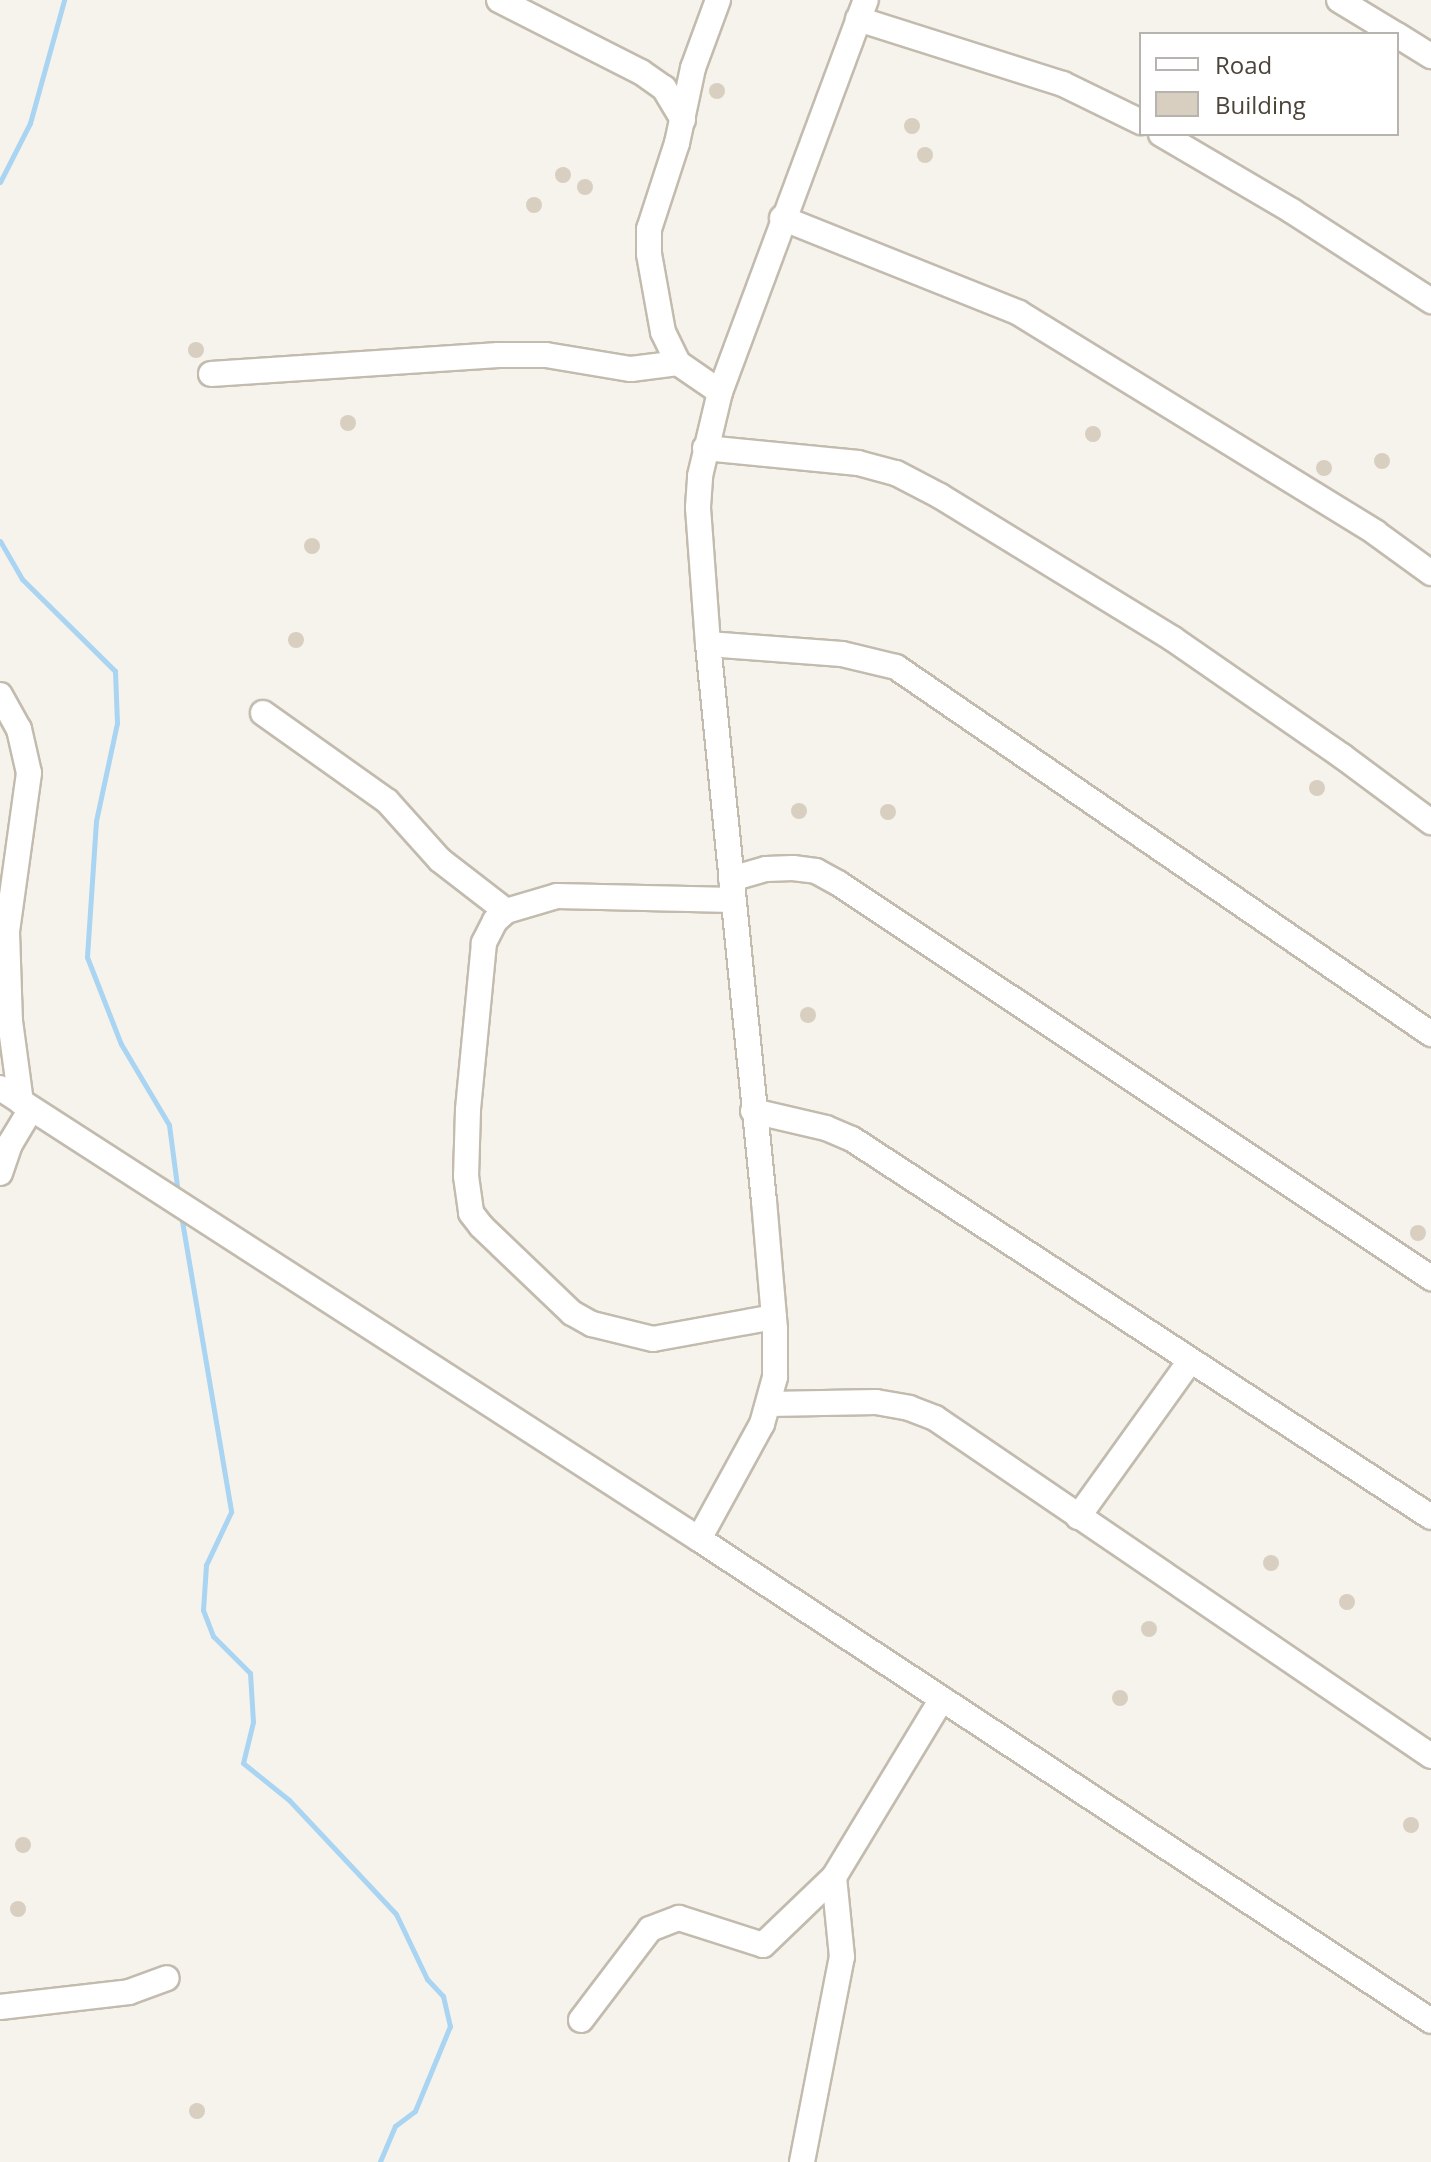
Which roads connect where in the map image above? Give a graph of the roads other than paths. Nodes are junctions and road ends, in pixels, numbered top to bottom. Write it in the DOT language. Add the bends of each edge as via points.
graph roads {
  1 [pos="499,0"];
  2 [pos="718,0"];
  3 [pos="1339,0"];
  4 [pos="862,10"];
  5 [pos="1391,32"];
  6 [pos="1399,37"];
  7 [pos="1431,56"];
  8 [pos="683,120"];
  9 [pos="1139,121"];
  10 [pos="1164,136"];
  11 [pos="782,218"];
  12 [pos="1431,301"];
  13 [pos="678,363"];
  14 [pos="211,374"];
  15 [pos="720,392"];
  16 [pos="705,448"];
  17 [pos="1431,573"];
  18 [pos="708,644"];
  19 [pos="0,695"];
  20 [pos="263,713"];
  21 [pos="1431,822"];
  22 [pos="732,889"];
  23 [pos="506,911"];
  24 [pos="1431,1034"];
  25 [pos="0,1088"];
  26 [pos="26,1106"];
  27 [pos="753,1111"];
  28 [pos="0,1173"];
  29 [pos="1431,1278"];
  30 [pos="774,1317"];
  31 [pos="1190,1361"];
  32 [pos="769,1404"];
  33 [pos="1078,1517"];
  34 [pos="1431,1517"];
  35 [pos="699,1539"];
  36 [pos="942,1699"];
  37 [pos="1431,1756"];
  38 [pos="834,1877"];
  39 [pos="167,1978"];
  40 [pos="0,2007"];
  41 [pos="581,2020"];
  42 [pos="1431,2021"];
  43 [pos="802,2162"];
  1 -- 8 [label="street" via="641,72 664,88"];
  2 -- 8 [label="street" via="693,68"];
  3 -- 5 [label="street"];
  4 -- 9 [label="street" via="1063,84"];
  4 -- 11 [label="street"];
  6 -- 7 [label="street"];
  8 -- 13 [label="street" via="649,229 663,332"];
  10 -- 12 [label="street"];
  11 -- 15 [label="street"];
  11 -- 17 [label="street" via="1019,313 1376,533"];
  13 -- 14 [label="street" via="631,369 546,355 498,355"];
  13 -- 15 [label="street"];
  15 -- 16 [label="street"];
  16 -- 18 [label="street" via="698,507"];
  16 -- 21 [label="street" via="858,463 896,473 1173,639"];
  18 -- 22 [label="street"];
  18 -- 24 [label="street" via="842,654 896,667"];
  19 -- 26 [label="street" via="19,729 29,773 7,932 10,1021"];
  20 -- 23 [label="street" via="387,801 440,860"];
  22 -- 23 [label="street" via="557,896"];
  22 -- 27 [label="street"];
  22 -- 29 [label="street" via="766,869 816,871 827,877"];
  23 -- 30 [label="street" via="484,943 468,1110 471,1213 505,1252 572,1313 592,1324 653,1339"];
  25 -- 26 [label="street"];
  26 -- 28 [label="street"];
  26 -- 35 [label="street"];
  27 -- 30 [label="street"];
  27 -- 31 [label="street" via="852,1139"];
  30 -- 32 [label="street" via="775,1377"];
  31 -- 33 [label="street"];
  31 -- 34 [label="street"];
  32 -- 33 [label="street" via="876,1402 909,1408 935,1418"];
  32 -- 35 [label="street"];
  33 -- 37 [label="street"];
  35 -- 36 [label="street"];
  36 -- 38 [label="street"];
  36 -- 42 [label="street"];
  38 -- 41 [label="street" via="763,1945 679,1918 650,1929"];
  38 -- 43 [label="street" via="842,1957"];
  39 -- 40 [label="street" via="129,1992"];
}
